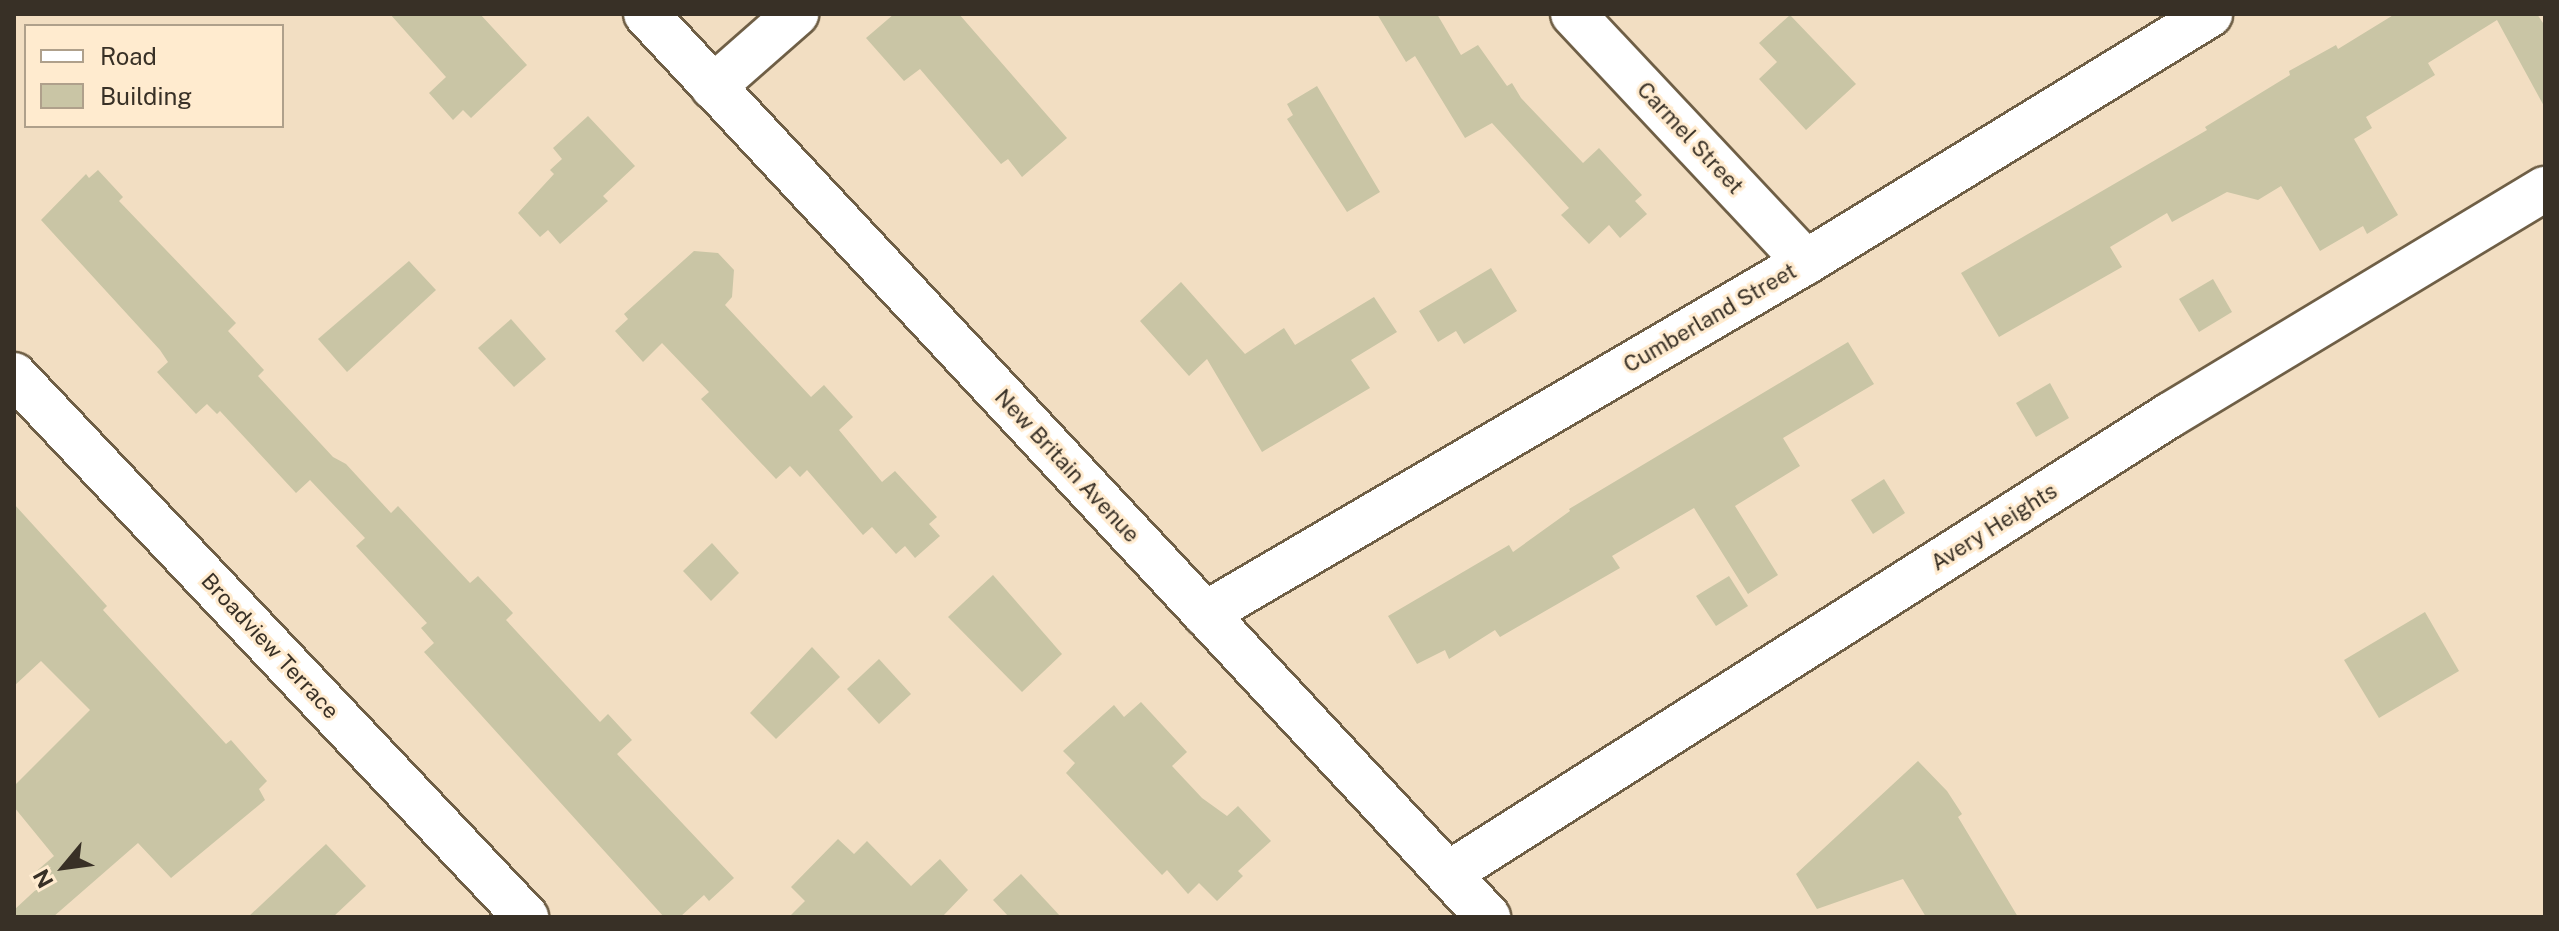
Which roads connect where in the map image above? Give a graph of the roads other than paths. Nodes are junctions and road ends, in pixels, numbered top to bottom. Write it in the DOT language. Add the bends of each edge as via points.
graph roads {
  1 [pos="646,14"];
  2 [pos="796,14"];
  3 [pos="1573,14"];
  4 [pos="2210,14"];
  5 [pos="713,87"];
  6 [pos="2545,189"];
  7 [pos="1806,262"];
  8 [pos="14,375"];
  9 [pos="1205,614"];
  10 [pos="1448,874"];
  11 [pos="526,917"];
  12 [pos="1488,917"];
  1 -- 5 [label="street, New Britain Avenue"];
  2 -- 5 [label="street"];
  3 -- 7 [label="street, Carmel Street"];
  4 -- 7 [label="street, Cumberland Street"];
  5 -- 9 [label="street, New Britain Avenue"];
  6 -- 10 [label="street, Avery Heights" via="2170,415"];
  7 -- 9 [label="street, Cumberland Street"];
  8 -- 11 [label="street, Broadview Terrace"];
  9 -- 10 [label="street, New Britain Avenue"];
  10 -- 12 [label="street, New Britain Avenue"];
}
